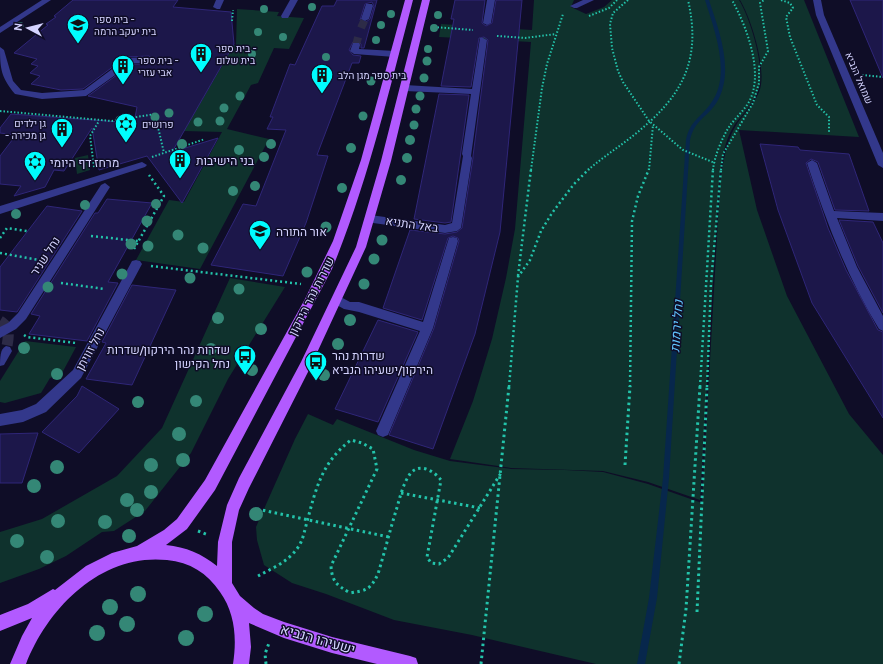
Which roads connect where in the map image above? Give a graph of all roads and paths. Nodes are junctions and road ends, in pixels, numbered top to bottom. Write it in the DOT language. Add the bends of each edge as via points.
graph roads {
  1 [pos="47,0"];
  2 [pos="294,0"];
  3 [pos="409,0"];
  4 [pos="426,0"];
  5 [pos="491,0"];
  6 [pos="590,0"];
  7 [pos="628,0"];
  8 [pos="688,0"];
  9 [pos="732,0"];
  10 [pos="764,0"];
  11 [pos="780,0"];
  12 [pos="817,0"];
  13 [pos="369,6"];
  14 [pos="574,6"];
  15 [pos="563,12"];
  16 [pos="285,16"];
  17 [pos="365,19"];
  18 [pos="487,23"];
  19 [pos="420,26"];
  20 [pos="475,30"];
  21 [pos="0,31"];
  22 [pos="556,34"];
  23 [pos="494,36"];
  24 [pos="483,40"];
  25 [pos="356,44"];
  26 [pos="0,50"];
  27 [pos="394,54"];
  28 [pos="148,60"];
  29 [pos="845,74"];
  30 [pos="883,77"];
  31 [pos="405,88"];
  32 [pos="476,92"];
  33 [pos="0,111"];
  34 [pos="99,121"];
  35 [pos="649,122"];
  36 [pos="653,124"];
  37 [pos="829,132"];
  38 [pos="871,137"];
  39 [pos="883,138"];
  40 [pos="205,139"];
  41 [pos="164,153"];
  42 [pos="715,163"];
  43 [pos="812,163"];
  44 [pos="142,165"];
  45 [pos="883,165"];
  46 [pos="95,179"];
  47 [pos="105,187"];
  48 [pos="0,210"];
  49 [pos="829,214"];
  50 [pos="883,217"];
  51 [pos="370,219"];
  52 [pos="27,231"];
  53 [pos="75,234"];
  54 [pos="0,238"];
  55 [pos="138,241"];
  56 [pos="453,241"];
  57 [pos="0,253"];
  58 [pos="56,263"];
  59 [pos="136,264"];
  60 [pos="518,277"];
  61 [pos="44,281"];
  62 [pos="317,286"];
  63 [pos="121,291"];
  64 [pos="337,300"];
  65 [pos="883,326"];
  66 [pos="428,328"];
  67 [pos="0,333"];
  68 [pos="27,337"];
  69 [pos="92,345"];
  70 [pos="0,420"];
  71 [pos="383,430"];
  72 [pos="625,465"];
  73 [pos="502,474"];
  74 [pos="401,493"];
  75 [pos="437,502"];
  76 [pos="480,508"];
  77 [pos="257,509"];
  78 [pos="308,518"];
  79 [pos="182,524"];
  80 [pos="349,528"];
  81 [pos="389,538"];
  82 [pos="225,542"];
  83 [pos="140,553"];
  84 [pos="258,576"];
  85 [pos="225,583"];
  86 [pos="72,584"];
  87 [pos="234,599"];
  88 [pos="697,612"];
  89 [pos="0,623"];
  90 [pos="18,664"];
  91 [pos="241,664"];
  92 [pos="410,664"];
  93 [pos="481,664"];
  94 [pos="679,664"];
  1 -- 21 [label="street"];
  2 -- 16 [label="street"];
  3 -- 27 [label="main road, שדרות נהר הירקון"];
  4 -- 19 [label="main road, שדרות נהר הירקון"];
  5 -- 18 [label="street"];
  6 -- 14 [label="street"];
  7 -- 35 [label="path" via="613,13 610,24 612,48 623,82"];
  8 -- 35 [label="path" via="694,24 694,39 688,68 674,97"];
  9 -- 42 [label="path" via="748,37 754,88 745,109 724,135"];
  10 -- 88 [label="path" via="760,3 768,51 759,67 759,83 753,103 723,154 719,182 711,283"];
  11 -- 37 [label="path" via="790,3 793,8 786,17 790,38 817,105 829,117"];
  12 -- 29 [label="street, שמואל הנביא" via="820,15"];
  13 -- 17 [label="street"];
  15 -- 22 [label="path"];
  19 -- 20 [label="path"];
  19 -- 31 [label="main road, שדרות נהר הירקון"];
  22 -- 23 [label="path" via="525,38"];
  22 -- 60 [label="path" via="547,64 538,112"];
  24 -- 32 [label="street, באל התניא"];
  25 -- 27 [label="street" via="354,51"];
  26 -- 28 [label="street" via="9,81 18,92 42,96 86,93 130,60"];
  27 -- 62 [label="main road, שדרות נהר הירקון" via="366,160 350,209"];
  29 -- 30 [label="path"];
  29 -- 38 [label="street, שמואל הנביא"];
  31 -- 32 [label="street"];
  31 -- 51 [label="main road, שדרות נהר הירקון"];
  32 -- 51 [label="street, באל התניא" via="457,224 453,228 445,229"];
  33 -- 34 [label="path"];
  34 -- 41 [label="path" via="129,120 155,114"];
  34 -- 46 [label="path" via="90,136"];
  35 -- 36 [label="path"];
  35 -- 60 [label="path" via="586,171 573,185 550,216 540,233 532,257"];
  36 -- 42 [label="path" via="674,144"];
  36 -- 72 [label="path" via="651,159 636,204 632,226 631,378"];
  38 -- 39 [label="street"];
  38 -- 45 [label="street, שמואל הנביא"];
  40 -- 41 [label="path"];
  41 -- 44 [label="path" via="148,158"];
  42 -- 94 [label="path" via="711,185 686,608"];
  43 -- 49 [label="street"];
  44 -- 46 [label="street"];
  44 -- 55 [label="path" via="164,196"];
  46 -- 48 [label="street"];
  47 -- 53 [label="street, נחל שניר"];
  49 -- 50 [label="street"];
  49 -- 65 [label="street" via="859,284"];
  51 -- 64 [label="main road, שדרות נהר הירקון" via="361,247"];
  52 -- 54 [label="path" via="7,228"];
  53 -- 55 [label="path"];
  53 -- 58 [label="street, נחל שניר"];
  55 -- 59 [label="path" via="127,262"];
  56 -- 66 [label="street, באל התניא"];
  57 -- 58 [label="path"];
  58 -- 61 [label="street, נחל שניר"];
  59 -- 62 [label="path"];
  59 -- 63 [label="street, נחל זוויתן"];
  60 -- 73 [label="path"];
  61 -- 63 [label="path"];
  61 -- 67 [label="street, נחל שניר" via="22,316"];
  62 -- 79 [label="main road, שדרות נהר הירקון" via="210,485"];
  63 -- 69 [label="street, נחל זוויתן"];
  64 -- 66 [label="street" via="348,306"];
  64 -- 82 [label="main road, שדרות נהר הירקון" via="244,483 232,510"];
  66 -- 71 [label="street, באל התניא"];
  68 -- 69 [label="path"];
  69 -- 70 [label="street, נחל זוויתן" via="77,374 41,408 23,416"];
  73 -- 76 [label="path"];
  73 -- 93 [label="path"];
  74 -- 75 [label="path"];
  74 -- 75 [label="path" via="410,474 416,469 427,469 436,473 441,480"];
  74 -- 81 [label="path"];
  75 -- 76 [label="path"];
  75 -- 76 [label="path" via="427,557 432,563 439,564 448,558"];
  77 -- 78 [label="path"];
  78 -- 80 [label="path"];
  78 -- 80 [label="path" via="318,481 333,454 351,440 362,443 372,450 378,468"];
  78 -- 84 [label="path" via="300,545 289,557"];
  79 -- 82 [label="path"];
  79 -- 83 [label="main road, שדרות נהר הירקון"];
  80 -- 81 [label="path"];
  80 -- 81 [label="path" via="331,566 332,578 350,593 372,586"];
  82 -- 85 [label="main road, שדרות נהר הירקון"];
  83 -- 85 [label="main road" via="166,551 194,558 206,565"];
  83 -- 86 [label="main road" via="104,564"];
  85 -- 87 [label="main road"];
  86 -- 89 [label="main road" via="33,610"];
  86 -- 90 [label="main road" via="44,614"];
  87 -- 91 [label="main road" via="242,628"];
  87 -- 92 [label="main road, ישעיהו הנביא" via="248,614 284,630"];
}
